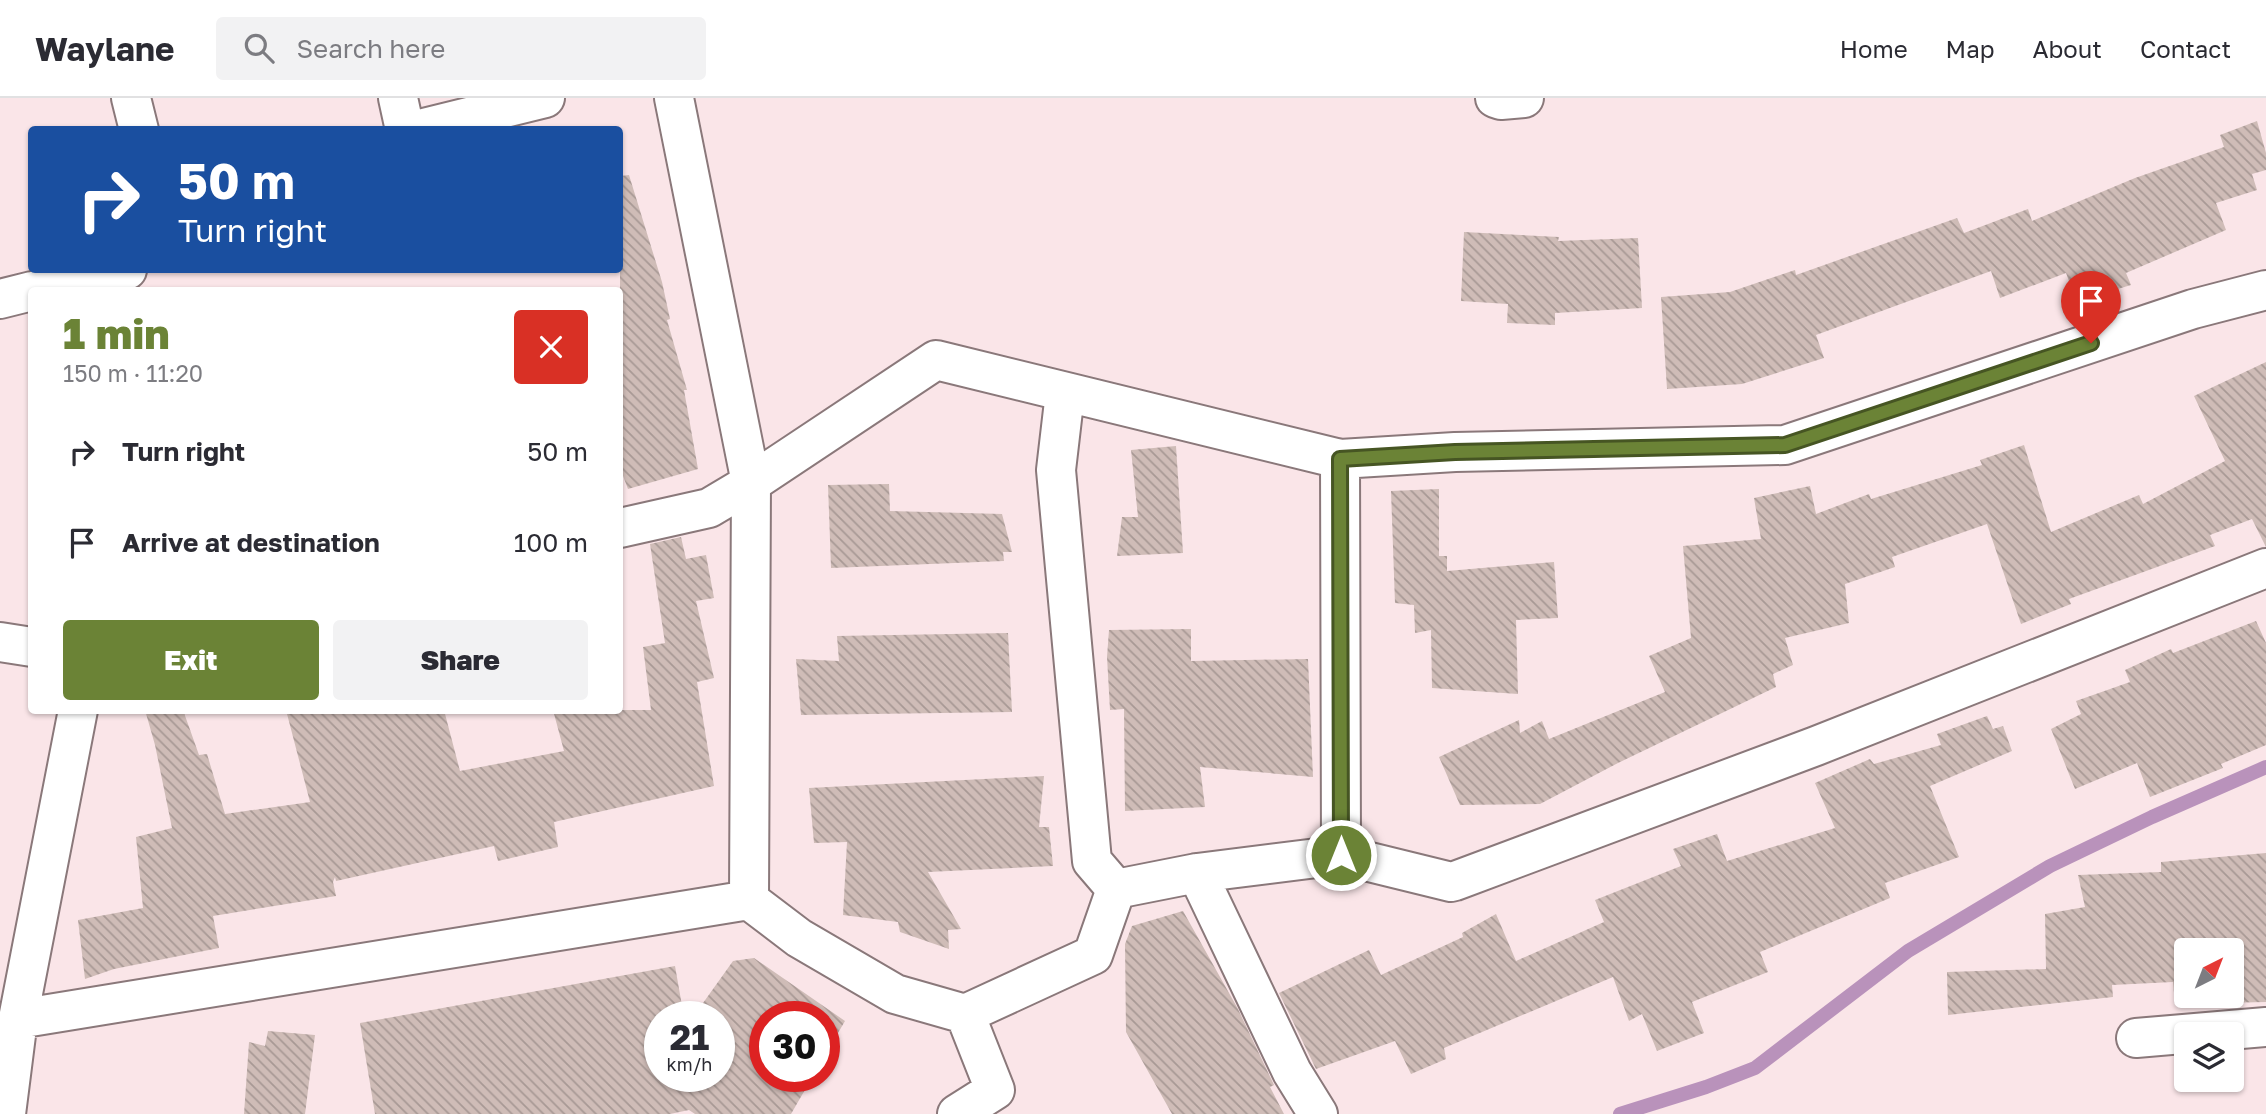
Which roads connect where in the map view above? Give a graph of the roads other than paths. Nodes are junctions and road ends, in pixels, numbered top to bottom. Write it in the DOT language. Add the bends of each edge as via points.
graph roads {
  1 [pos="131,98"];
  2 [pos="398,98"];
  3 [pos="545,98"];
  4 [pos="674,98"];
  5 [pos="1495,98"];
  6 [pos="1524,98"];
  7 [pos="138,126"];
  8 [pos="404,126"];
  9 [pos="432,126"];
  10 [pos="114,273"];
  11 [pos="52,287"];
  12 [pos="2266,290"];
  13 [pos="28,292"];
  14 [pos="0,299"];
  15 [pos="1065,393"];
  16 [pos="1340,459"];
  17 [pos="751,483"];
  18 [pos="623,527"];
  19 [pos="2266,568"];
  20 [pos="0,642"];
  21 [pos="28,646"];
  22 [pos="77,714"];
  23 [pos="1341,855"];
  24 [pos="1197,873"];
  25 [pos="1116,889"];
  26 [pos="749,900"];
  27 [pos="965,1014"];
  28 [pos="19,1019"];
  29 [pos="2266,1027"];
  30 [pos="2136,1038"];
  31 [pos="6,1114"];
  32 [pos="957,1114"];
  33 [pos="1318,1114"];
  1 -- 7 [label="street"];
  2 -- 8 [label="street"];
  3 -- 9 [label="street"];
  4 -- 17 [label="street"];
  5 -- 6 [label="street"];
  10 -- 11 [label="street"];
  12 -- 16 [label="street" via="2193,309 1785,445"];
  13 -- 14 [label="street"];
  15 -- 16 [label="street"];
  15 -- 17 [label="street" via="936,360"];
  15 -- 25 [label="street" via="1056,470 1092,862"];
  16 -- 23 [label="street"];
  17 -- 18 [label="street" via="709,508"];
  17 -- 26 [label="street"];
  19 -- 23 [label="street" via="1816,746 1455,881"];
  20 -- 21 [label="street"];
  22 -- 28 [label="street"];
  23 -- 24 [label="street"];
  24 -- 25 [label="street"];
  24 -- 33 [label="street" via="1292,1072"];
  25 -- 27 [label="street" via="1093,955"];
  26 -- 27 [label="street" via="799,937 895,994"];
  26 -- 28 [label="street"];
  27 -- 32 [label="street" via="995,1090"];
  28 -- 31 [label="street"];
  29 -- 30 [label="street"];
}
